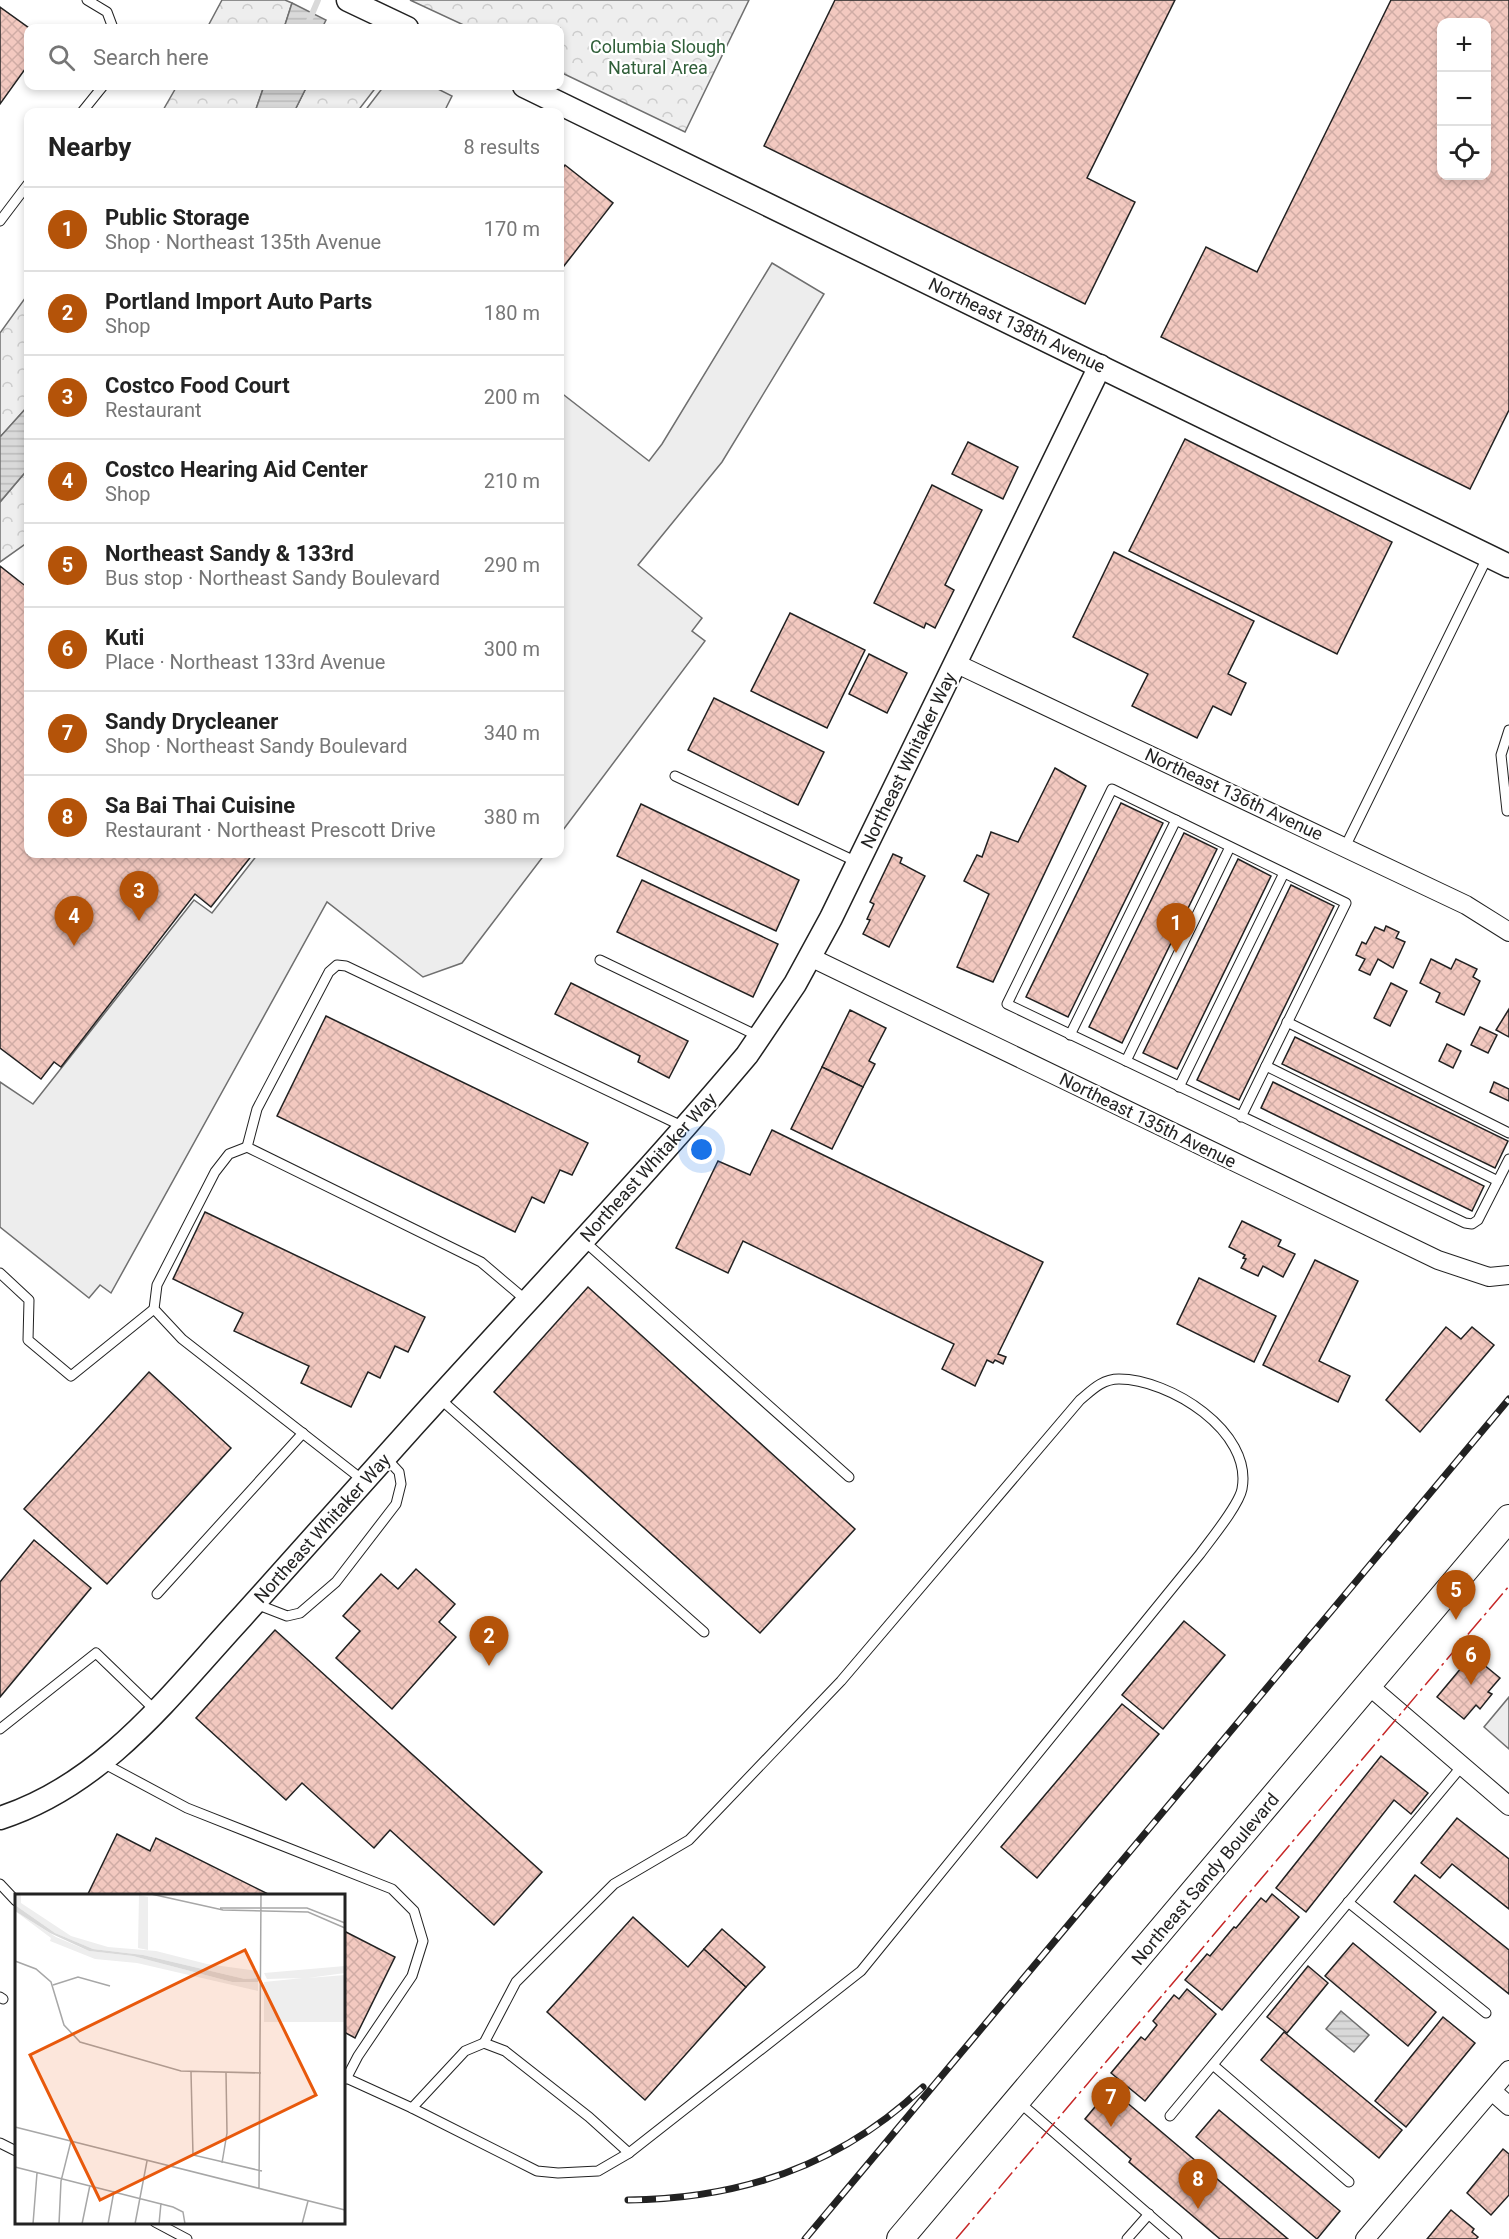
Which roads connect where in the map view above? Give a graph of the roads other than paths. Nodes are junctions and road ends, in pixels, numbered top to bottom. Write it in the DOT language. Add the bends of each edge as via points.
graph roads {
  1 [pos="87,0"];
  2 [pos="354,3"];
  3 [pos="112,24"];
  4 [pos="399,24"];
  5 [pos="100,90"];
  6 [pos="532,90"];
  7 [pos="85,108"];
  8 [pos="24,189"];
  9 [pos="0,222"];
  10 [pos="1100,366"];
  11 [pos="1488,556"];
  12 [pos="1509,566"];
  13 [pos="955,663"];
  14 [pos="1509,730"];
  15 [pos="675,777"];
  16 [pos="1507,811"];
  17 [pos="1176,820"];
  18 [pos="1230,847"];
  19 [pos="1345,847"];
  20 [pos="858,863"];
  21 [pos="1284,873"];
  22 [pos="1509,932"];
  23 [pos="810,957"];
  24 [pos="600,960"];
  25 [pos="1287,1022"];
  26 [pos="1070,1035"];
  27 [pos="760,1037"];
  28 [pos="1126,1061"];
  29 [pos="1266,1066"];
  30 [pos="1179,1087"];
  31 [pos="1241,1117"];
  32 [pos="684,1127"];
  33 [pos="1509,1133"];
  34 [pos="247,1147"];
  35 [pos="1509,1159"];
  36 [pos="1498,1181"];
  37 [pos="582,1239"];
  38 [pos="0,1273"];
  39 [pos="1509,1275"];
  40 [pos="527,1301"];
  41 [pos="154,1309"];
  42 [pos="439,1398"];
  43 [pos="303,1433"];
  44 [pos="385,1457"];
  45 [pos="849,1477"];
  46 [pos="364,1481"];
  47 [pos="1509,1518"];
  48 [pos="157,1594"];
  49 [pos="254,1603"];
  50 [pos="704,1632"];
  51 [pos="1368,1685"];
  52 [pos="156,1711"];
  53 [pos="0,1729"];
  54 [pos="103,1763"];
  55 [pos="1462,1766"];
  56 [pos="1509,1806"];
  57 [pos="0,1818"];
  58 [pos="0,1884"];
  59 [pos="15,1900"];
  60 [pos="1348,1902"];
  61 [pos="1486,2013"];
  62 [pos="484,2043"];
  63 [pos="1213,2065"];
  64 [pos="1509,2070"];
  65 [pos="345,2078"];
  66 [pos="1492,2091"];
  67 [pos="1017,2101"];
  68 [pos="1509,2106"];
  69 [pos="412,2108"];
  70 [pos="1170,2116"];
  71 [pos="0,2143"];
  72 [pos="15,2150"];
  73 [pos="629,2153"];
  74 [pos="1349,2182"];
  75 [pos="1149,2214"];
  76 [pos="157,2224"];
  77 [pos="187,2239"];
  78 [pos="900,2239"];
  79 [pos="1127,2239"];
  80 [pos="1177,2239"];
  81 [pos="1365,2239"];
  1 -- 3 [label="lane" via="107,12"];
  2 -- 4 [label="street"];
  5 -- 7 [label="lane"];
  6 -- 10 [label="street, Northeast 138th Avenue"];
  8 -- 9 [label="lane"];
  10 -- 11 [label="street, Northeast 138th Avenue"];
  10 -- 13 [label="street, Northeast Whitaker Way"];
  11 -- 12 [label="street, Northeast 138th Avenue"];
  11 -- 19 [label="lane"];
  13 -- 19 [label="street, Northeast 136th Avenue"];
  13 -- 20 [label="street, Northeast Whitaker Way"];
  14 -- 16 [label="lane" via="1501,754"];
  15 -- 20 [label="lane"];
  17 -- 18 [label="lane"];
  17 -- 26 [label="lane"];
  17 -- 26 [label="lane" via="1112,789 1007,1004"];
  18 -- 21 [label="lane"];
  18 -- 28 [label="lane"];
  19 -- 22 [label="street, Northeast 136th Avenue" via="1467,905"];
  20 -- 23 [label="street, Northeast Whitaker Way"];
  21 -- 25 [label="lane" via="1346,903"];
  21 -- 30 [label="lane"];
  23 -- 27 [label="street, Northeast Whitaker Way"];
  23 -- 39 [label="street, Northeast 135th Avenue" via="1438,1260 1489,1277"];
  24 -- 27 [label="lane"];
  25 -- 29 [label="lane"];
  25 -- 33 [label="lane"];
  26 -- 28 [label="lane"];
  27 -- 32 [label="street, Northeast Whitaker Way"];
  28 -- 30 [label="lane"];
  29 -- 31 [label="lane"];
  29 -- 36 [label="lane"];
  30 -- 31 [label="lane"];
  31 -- 36 [label="lane" via="1472,1224 1478,1220"];
  32 -- 34 [label="lane" via="337,965 329,972 257,1109"];
  32 -- 37 [label="street, Northeast Whitaker Way"];
  34 -- 40 [label="lane" via="481,1262"];
  34 -- 41 [label="lane" via="229,1154 215,1172 157,1285"];
  35 -- 36 [label="lane"];
  37 -- 40 [label="street, Northeast Whitaker Way"];
  37 -- 45 [label="lane"];
  38 -- 41 [label="lane" via="29,1300 28,1340 71,1376"];
  40 -- 42 [label="street, Northeast Whitaker Way"];
  41 -- 43 [label="lane" via="182,1339"];
  42 -- 44 [label="street, Northeast Whitaker Way"];
  42 -- 50 [label="lane"];
  43 -- 46 [label="lane"];
  43 -- 48 [label="lane"];
  44 -- 46 [label="street, Northeast Whitaker Way"];
  44 -- 49 [label="lane" via="399,1472 401,1484 396,1504 336,1582 300,1613 287,1616"];
  46 -- 49 [label="street, Northeast Whitaker Way"];
  47 -- 51 [label="main road, Northeast Sandy Boulevard"];
  49 -- 52 [label="street, Northeast Whitaker Way"];
  51 -- 55 [label="street"];
  51 -- 67 [label="main road, Northeast Sandy Boulevard"];
  52 -- 53 [label="lane" via="96,1653"];
  52 -- 54 [label="street, Northeast Whitaker Way"];
  54 -- 57 [label="street, Northeast Whitaker Way" via="70,1786"];
  54 -- 65 [label="lane" via="187,1808 392,1889 414,1911 423,1941 412,1976"];
  55 -- 56 [label="street"];
  55 -- 60 [label="lane"];
  58 -- 59 [label="lane"];
  60 -- 61 [label="lane"];
  60 -- 63 [label="lane"];
  62 -- 69 [label="lane" via="465,2051"];
  62 -- 73 [label="lane" via="505,2051"];
  62 -- 73 [label="lane" via="516,1982 614,1884 689,1840 841,1681 1080,1400 1099,1383 1118,1379 1150,1383 1215,1421 1235,1445 1242,1468 1242,1490 1200,1554 861,1971"];
  63 -- 70 [label="lane"];
  63 -- 74 [label="lane"];
  64 -- 66 [label="street"];
  65 -- 69 [label="lane"];
  66 -- 68 [label="street"];
  66 -- 81 [label="street"];
  67 -- 75 [label="lane"];
  67 -- 78 [label="main road, Northeast Sandy Boulevard"];
  69 -- 73 [label="lane" via="537,2170 598,2171"];
  71 -- 72 [label="lane"];
  75 -- 79 [label="lane"];
  75 -- 80 [label="lane"];
  76 -- 77 [label="lane"];
}
